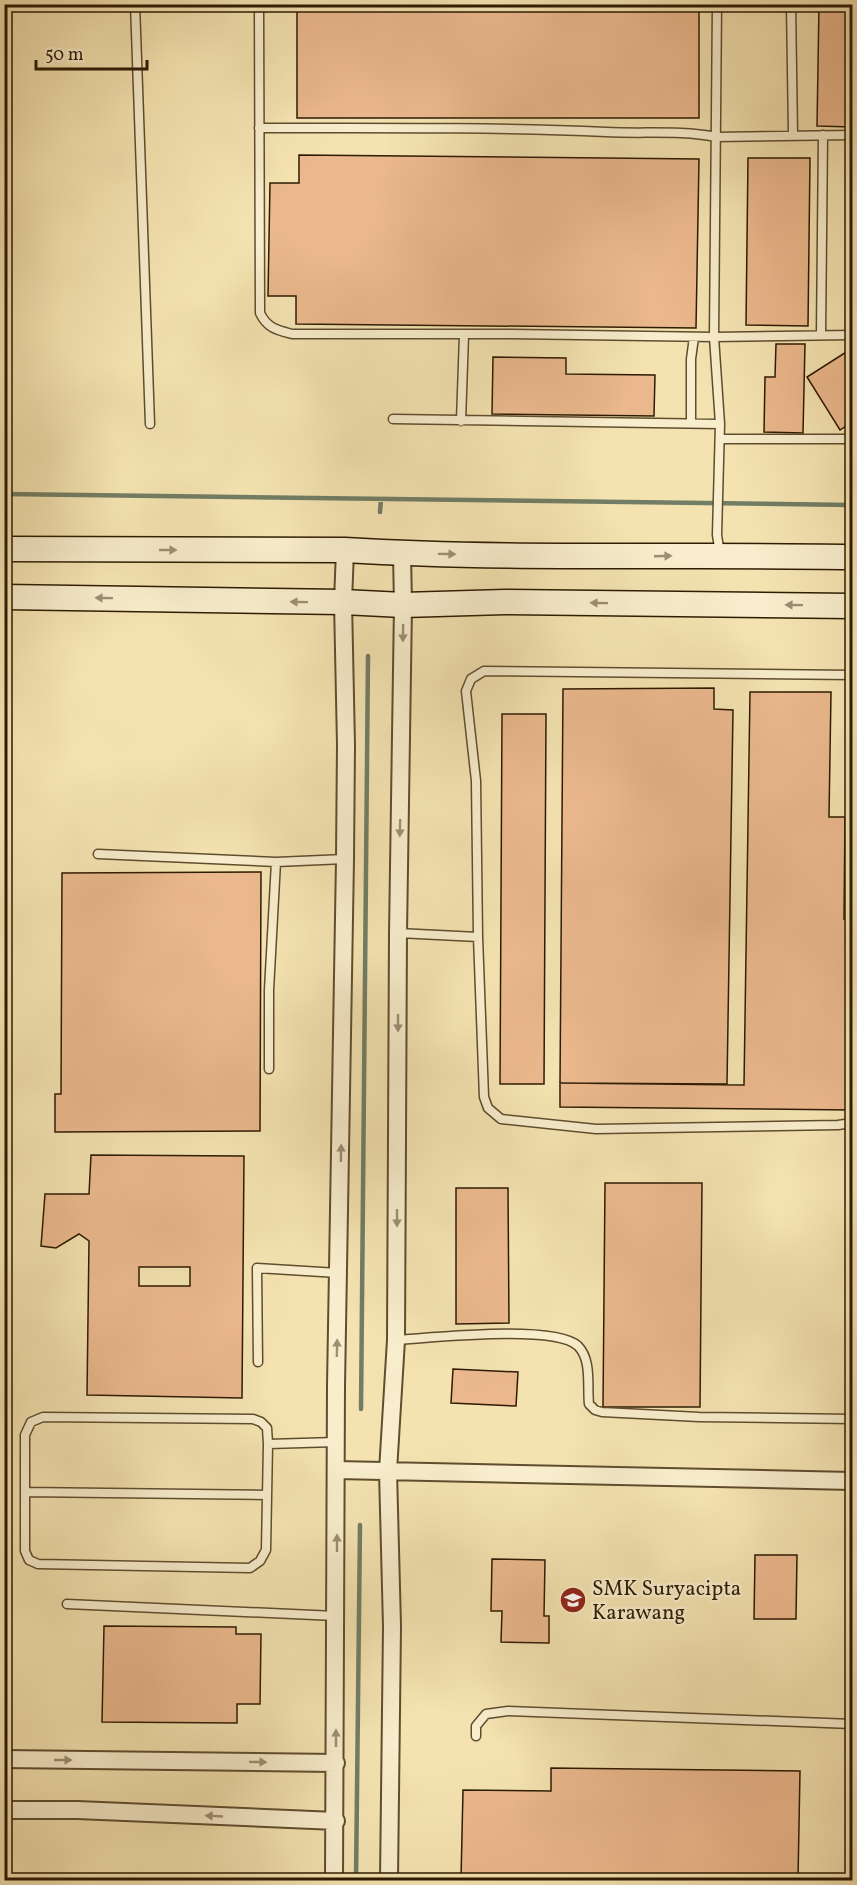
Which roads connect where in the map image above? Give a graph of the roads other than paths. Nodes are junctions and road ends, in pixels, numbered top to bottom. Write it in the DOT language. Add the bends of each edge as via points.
graph roads {
  1 [pos="135,4"];
  2 [pos="259,4"];
  3 [pos="717,4"];
  4 [pos="791,4"];
  5 [pos="259,128"];
  6 [pos="793,135"];
  7 [pos="823,135"];
  8 [pos="852,135"];
  9 [pos="716,137"];
  10 [pos="464,335"];
  11 [pos="820,335"];
  12 [pos="852,336"];
  13 [pos="694,337"];
  14 [pos="714,337"];
  15 [pos="393,419"];
  16 [pos="461,421"];
  17 [pos="691,423"];
  18 [pos="150,424"];
  19 [pos="720,424"];
  20 [pos="720,439"];
  21 [pos="852,439"];
  22 [pos="718,545"];
  23 [pos="4,549"];
  24 [pos="345,550"];
  25 [pos="402,553"];
  26 [pos="852,557"];
  27 [pos="4,597"];
  28 [pos="343,602"];
  29 [pos="403,605"];
  30 [pos="852,606"];
  31 [pos="852,675"];
  32 [pos="98,854"];
  33 [pos="345,859"];
  34 [pos="276,862"];
  35 [pos="398,933"];
  36 [pos="478,937"];
  37 [pos="269,1069"];
  38 [pos="852,1123"];
  39 [pos="338,1273"];
  40 [pos="396,1340"];
  41 [pos="258,1362"];
  42 [pos="852,1419"];
  43 [pos="337,1442"];
  44 [pos="268,1444"];
  45 [pos="337,1470"];
  46 [pos="388,1471"];
  47 [pos="852,1481"];
  48 [pos="25,1492"];
  49 [pos="267,1495"];
  50 [pos="67,1604"];
  51 [pos="337,1616"];
  52 [pos="852,1724"];
  53 [pos="476,1736"];
  54 [pos="4,1759"];
  55 [pos="336,1763"];
  56 [pos="4,1810"];
  57 [pos="336,1821"];
  58 [pos="334,1881"];
  59 [pos="389,1881"];
  1 -- 18 [label="lane"];
  2 -- 5 [label="lane"];
  3 -- 9 [label="lane"];
  4 -- 6 [label="lane"];
  5 -- 9 [label="lane" via="527,129 696,133"];
  5 -- 10 [label="lane" via="260,313 264,323 292,334"];
  6 -- 7 [label="lane"];
  6 -- 9 [label="lane"];
  7 -- 8 [label="lane"];
  7 -- 11 [label="lane"];
  9 -- 14 [label="lane"];
  10 -- 13 [label="lane"];
  10 -- 16 [label="lane"];
  11 -- 12 [label="lane"];
  11 -- 14 [label="lane"];
  13 -- 14 [label="lane"];
  13 -- 17 [label="lane"];
  14 -- 19 [label="lane"];
  15 -- 16 [label="lane"];
  16 -- 17 [label="lane"];
  17 -- 19 [label="lane"];
  19 -- 20 [label="lane"];
  20 -- 21 [label="lane"];
  20 -- 22 [label="lane"];
  25 -- 22 [label="street, one-way" via="646,557"];
  22 -- 26 [label="street"];
  23 -- 24 [label="street, one-way"];
  24 -- 25 [label="street"];
  24 -- 28 [label="street"];
  25 -- 29 [label="street"];
  28 -- 27 [label="street, one-way"];
  28 -- 29 [label="street"];
  28 -- 33 [label="street"];
  30 -- 29 [label="street, one-way" via="505,602"];
  29 -- 35 [label="street, one-way"];
  31 -- 36 [label="lane" via="484,671 471,679 466,691 476,781"];
  32 -- 34 [label="lane"];
  33 -- 34 [label="lane"];
  39 -- 33 [label="street, one-way"];
  34 -- 37 [label="lane"];
  35 -- 36 [label="lane"];
  35 -- 40 [label="street, one-way"];
  36 -- 38 [label="lane" via="484,1097 488,1108 501,1119 596,1129"];
  39 -- 41 [label="lane" via="257,1268"];
  43 -- 39 [label="street, one-way"];
  40 -- 42 [label="lane" via="524,1334 568,1340 579,1348 588,1367 589,1404 602,1412"];
  40 -- 46 [label="street"];
  43 -- 44 [label="lane"];
  43 -- 45 [label="street"];
  44 -- 48 [label="lane" via="267,1428 253,1419 43,1416 31,1422 25,1435"];
  44 -- 49 [label="lane"];
  45 -- 46 [label="street"];
  51 -- 45 [label="street, one-way"];
  46 -- 47 [label="street"];
  46 -- 59 [label="street" via="392,1626"];
  48 -- 49 [label="lane"];
  48 -- 49 [label="lane" via="25,1551 29,1560 39,1564 238,1568 250,1568 266,1550"];
  50 -- 51 [label="lane"];
  55 -- 51 [label="street, one-way"];
  52 -- 53 [label="lane" via="508,1711 486,1714 476,1726"];
  54 -- 55 [label="street, one-way"];
  55 -- 57 [label="street"];
  57 -- 56 [label="street, one-way"];
  57 -- 58 [label="street"];
}
